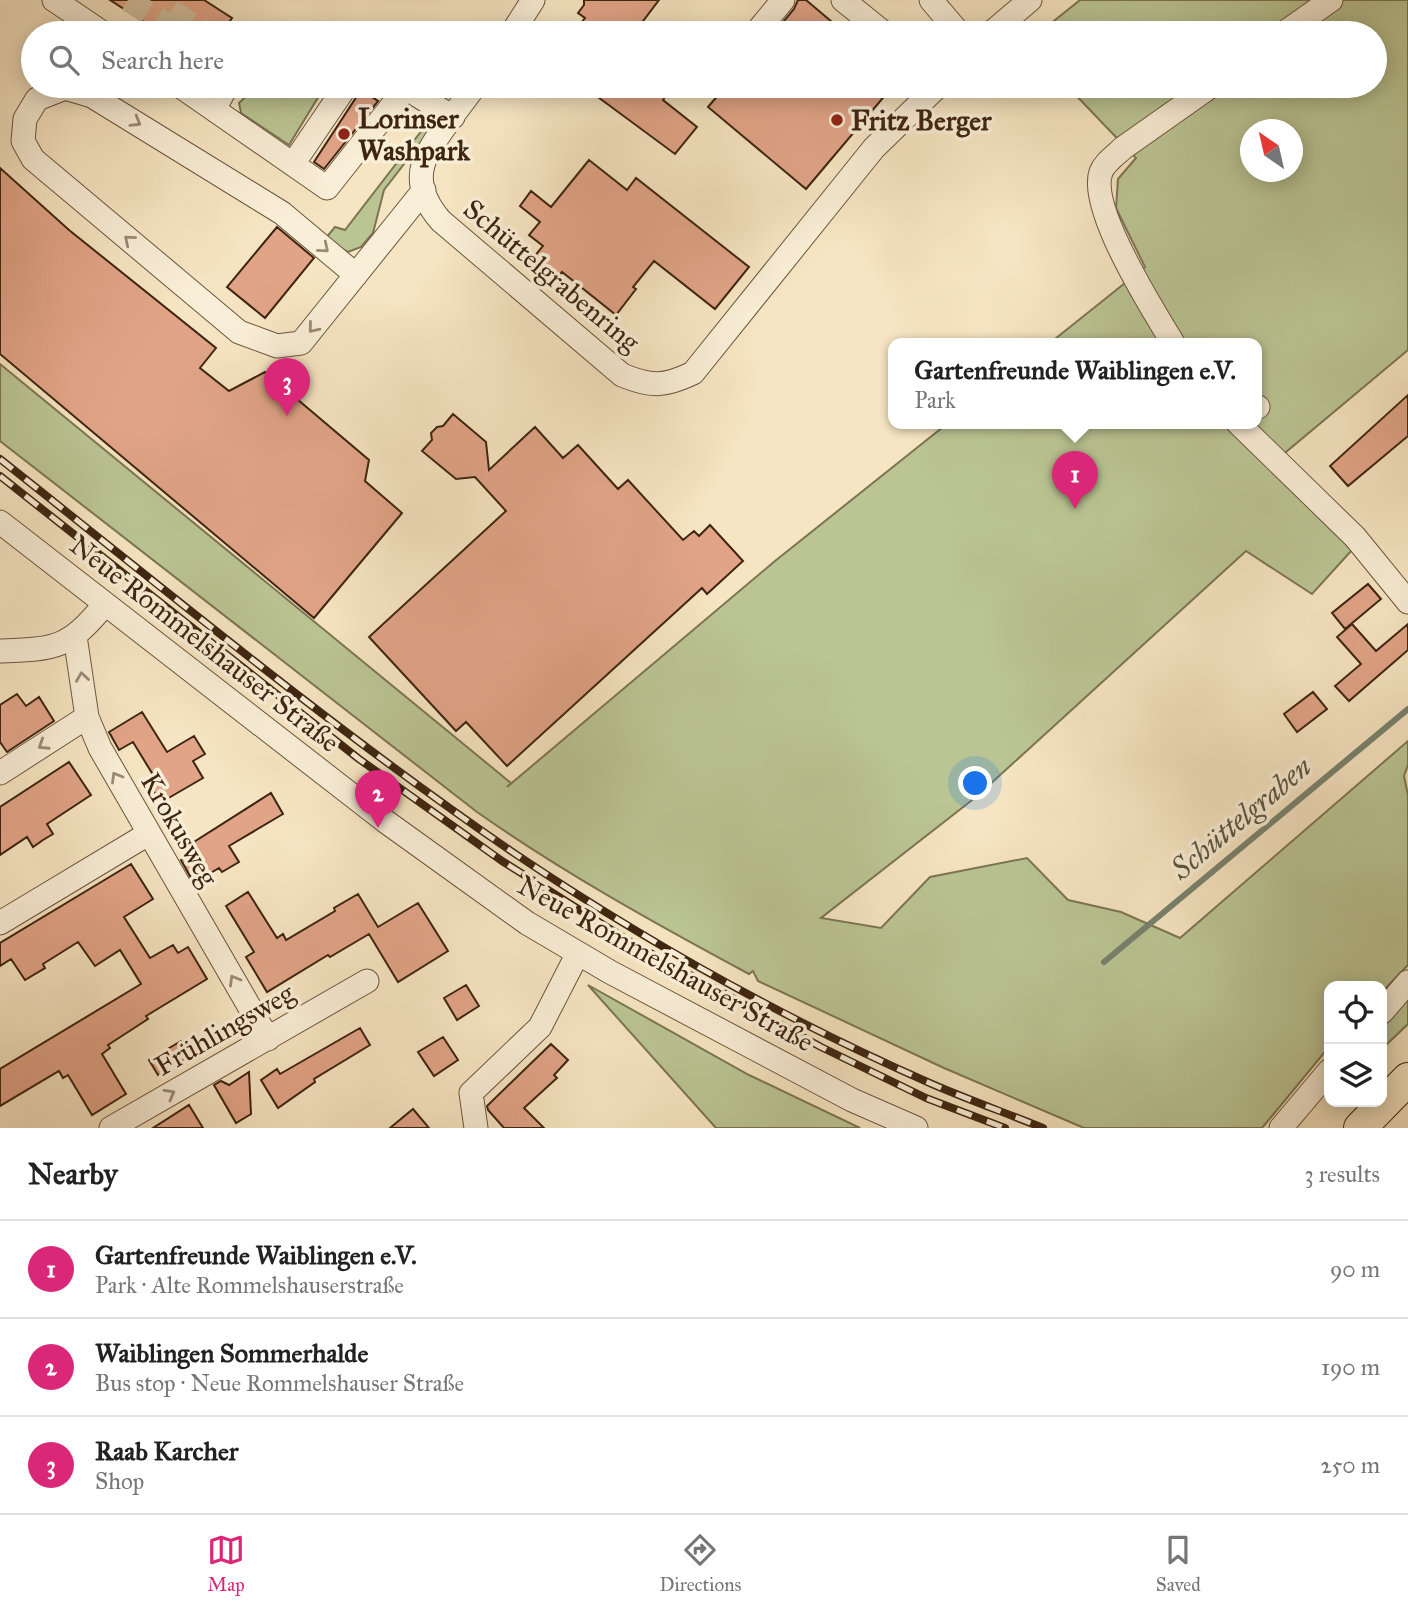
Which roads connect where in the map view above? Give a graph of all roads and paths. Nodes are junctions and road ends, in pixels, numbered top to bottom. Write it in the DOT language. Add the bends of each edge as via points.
graph roads {
  1 [pos="54,0"];
  2 [pos="533,0"];
  3 [pos="783,0"];
  4 [pos="843,0"];
  5 [pos="930,0"];
  6 [pos="1030,0"];
  7 [pos="1331,0"];
  8 [pos="85,21"];
  9 [pos="520,21"];
  10 [pos="766,21"];
  11 [pos="869,21"];
  12 [pos="948,21"];
  13 [pos="1005,21"];
  14 [pos="1301,21"];
  15 [pos="40,98"];
  16 [pos="95,98"];
  17 [pos="198,98"];
  18 [pos="220,98"];
  19 [pos="338,98"];
  20 [pos="396,98"];
  21 [pos="422,98"];
  22 [pos="466,98"];
  23 [pos="926,98"];
  24 [pos="1194,98"];
  25 [pos="214,109"];
  26 [pos="453,117"];
  27 [pos="293,164"];
  28 [pos="424,190"];
  29 [pos="356,275"];
  30 [pos="1170,338"];
  31 [pos="1244,429"];
  32 [pos="0,522"];
  33 [pos="1408,602"];
  34 [pos="104,604"];
  35 [pos="75,636"];
  36 [pos="0,651"];
  37 [pos="87,717"];
  38 [pos="0,773"];
  39 [pos="148,834"];
  40 [pos="0,923"];
  41 [pos="578,953"];
  42 [pos="367,981"];
  43 [pos="1408,982"];
  44 [pos="1387,1006"];
  45 [pos="268,1039"];
  46 [pos="1324,1077"];
  47 [pos="1408,1079"];
  48 [pos="111,1128"];
  49 [pos="476,1128"];
  50 [pos="916,1128"];
  51 [pos="1281,1128"];
  52 [pos="1360,1128"];
  1 -- 8 [label="street"];
  2 -- 9 [label="street"];
  3 -- 10 [label="street"];
  4 -- 11 [label="street"];
  5 -- 12 [label="street"];
  6 -- 13 [label="street"];
  7 -- 14 [label="street"];
  29 -- 15 [label="street, one-way" via="301,343 277,346 239,332 33,159 23,141 25,119"];
  16 -- 29 [label="street, one-way" via="282,213"];
  17 -- 25 [label="street"];
  18 -- 25 [label="street"];
  19 -- 27 [label="street"];
  20 -- 27 [label="street" via="327,188"];
  21 -- 26 [label="street"];
  22 -- 26 [label="street"];
  23 -- 28 [label="street, Schüttelgrabenring" via="874,148 693,373 663,385 622,375 441,221 429,207"];
  24 -- 30 [label="street" via="1123,148 1101,172 1104,208 1121,251"];
  25 -- 27 [label="street"];
  26 -- 28 [label="street" via="423,165"];
  28 -- 29 [label="street"];
  31 -- 33 [label="street" via="1355,537"];
  32 -- 34 [label="street, Neue Rommelshauser Straße"];
  34 -- 35 [label="street"];
  34 -- 41 [label="street, Neue Rommelshauser Straße" via="385,821 527,923"];
  35 -- 36 [label="street" via="35,650"];
  37 -- 35 [label="street, Krokusweg, one-way"];
  37 -- 38 [label="street, one-way"];
  39 -- 37 [label="street, Krokusweg, one-way"];
  39 -- 40 [label="street"];
  45 -- 39 [label="street, Krokusweg, one-way"];
  41 -- 49 [label="street" via="540,1027 471,1093"];
  41 -- 50 [label="street, Neue Rommelshauser Straße" via="852,1100"];
  42 -- 45 [label="street, Frühlingsweg"];
  43 -- 44 [label="street"];
  48 -- 45 [label="street, Frühlingsweg, one-way"];
  46 -- 51 [label="street"];
  47 -- 52 [label="highway"];
}
